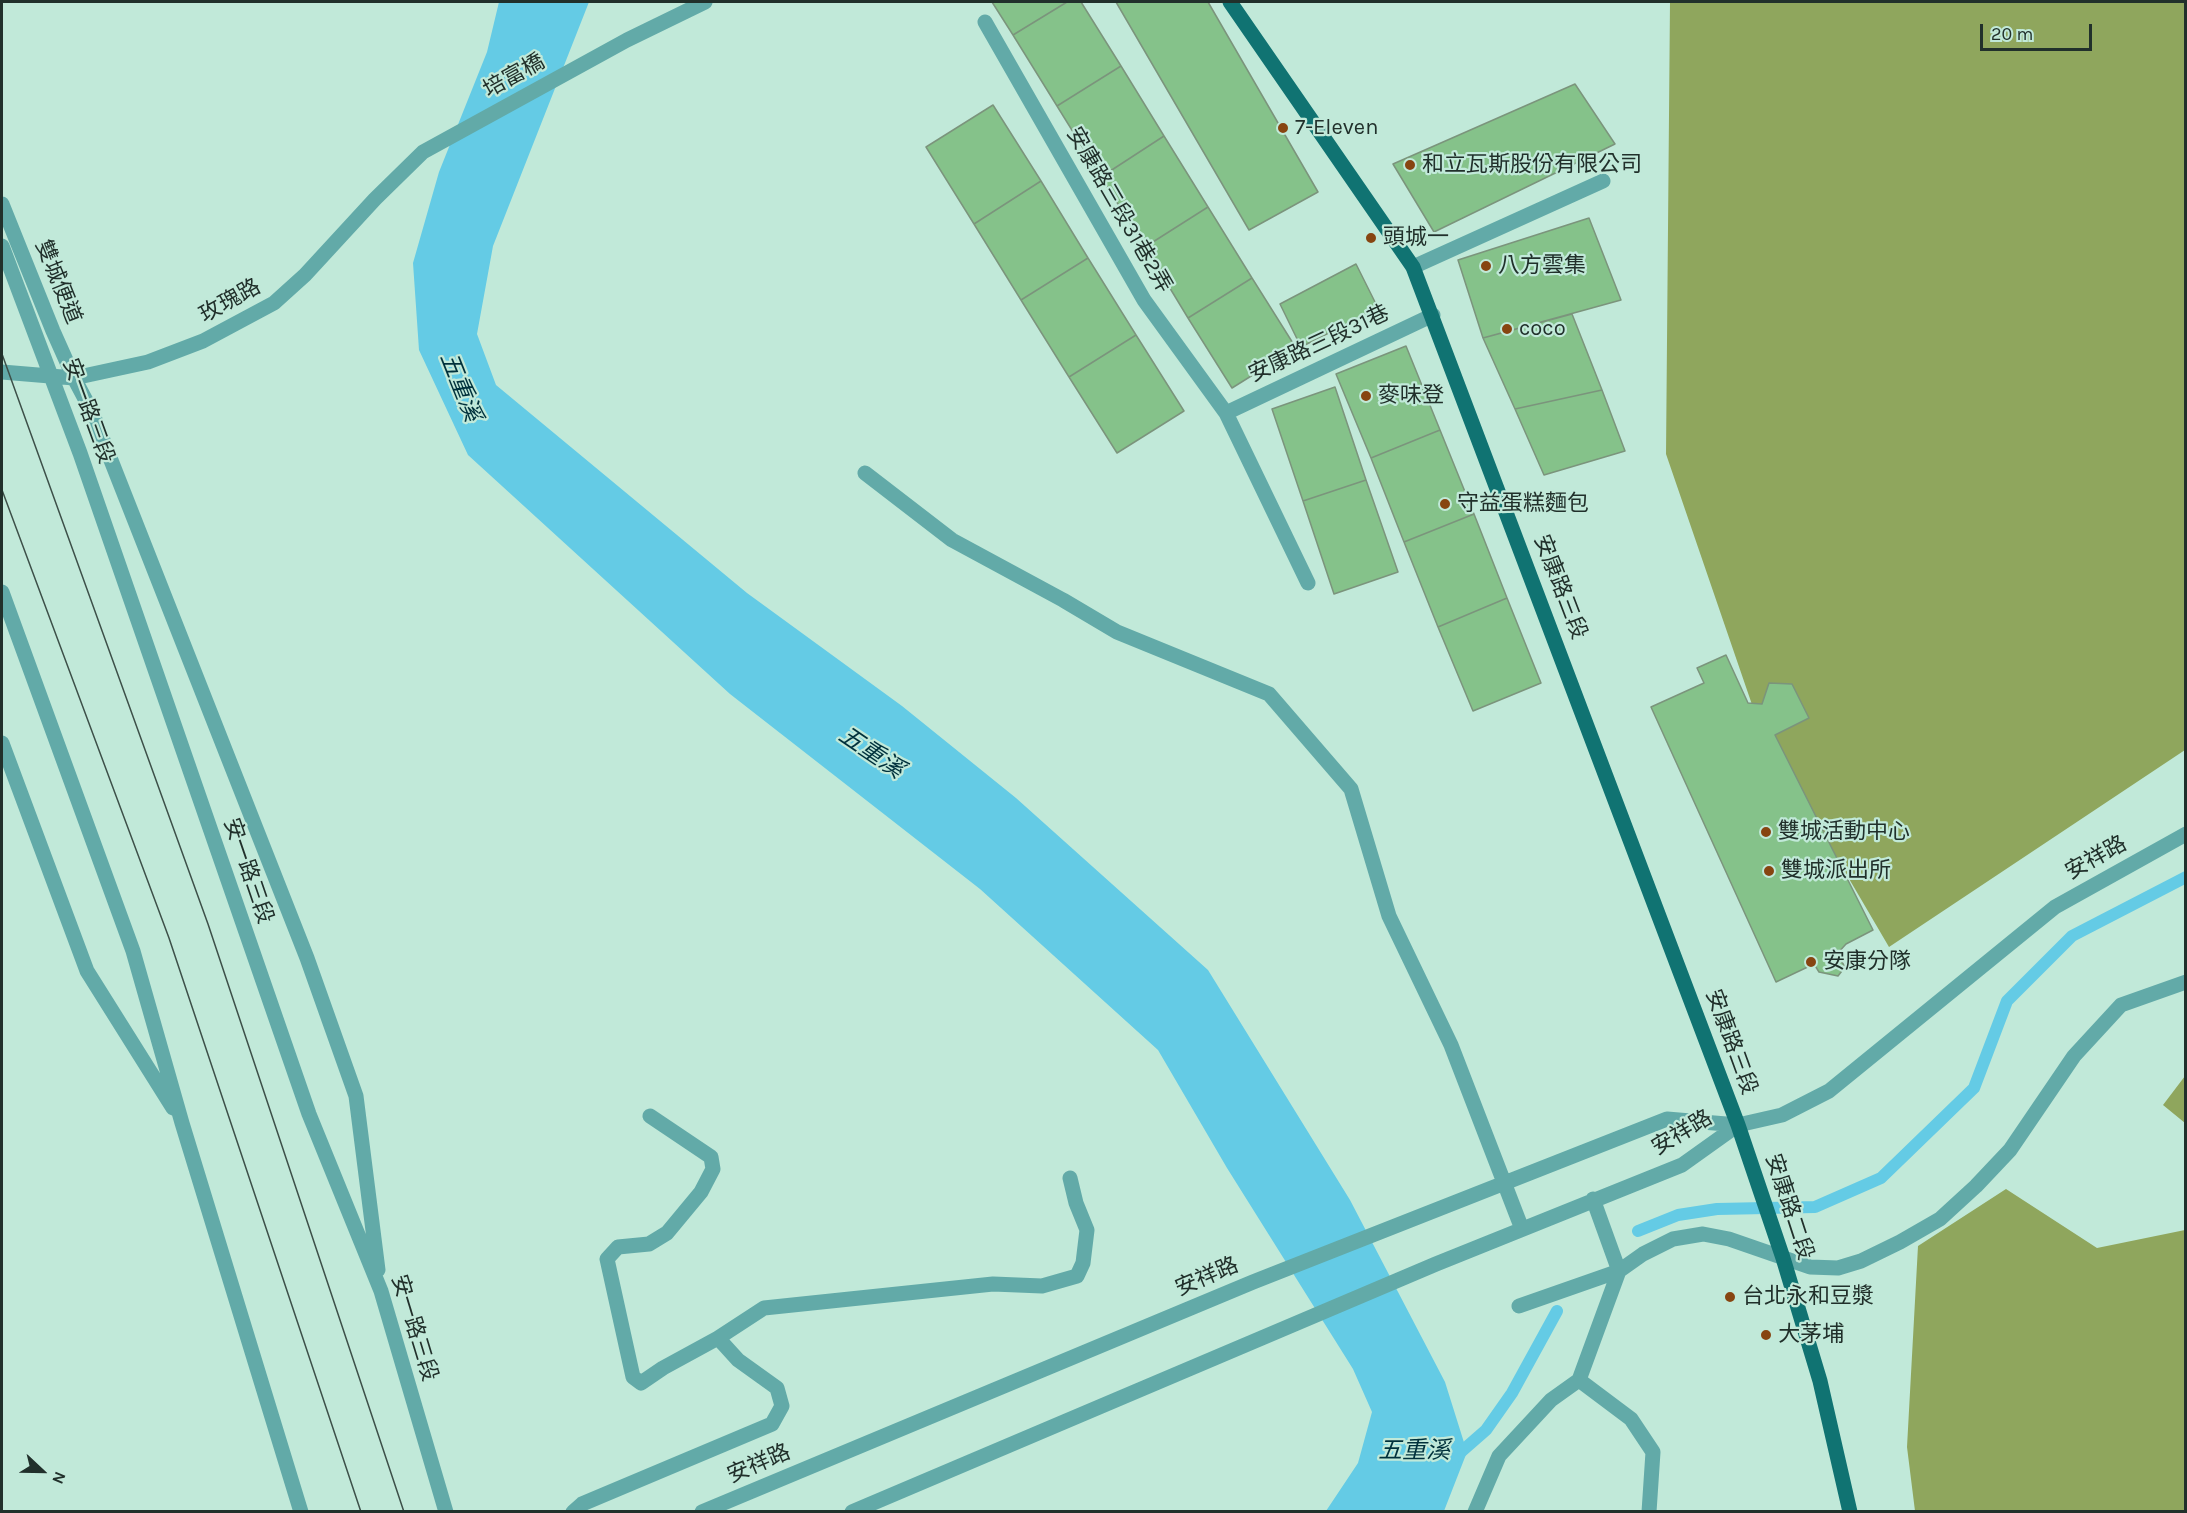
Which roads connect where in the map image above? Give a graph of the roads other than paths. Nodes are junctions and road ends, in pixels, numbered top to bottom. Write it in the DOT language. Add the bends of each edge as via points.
graph roads {
  1 [pos="705,2"];
  2 [pos="1230,2"];
  3 [pos="985,22"];
  4 [pos="423,152"];
  5 [pos="1603,181"];
  6 [pos="2,204"];
  7 [pos="2,246"];
  8 [pos="1413,267"];
  9 [pos="1433,315"];
  10 [pos="2,372"];
  11 [pos="74,378"];
  12 [pos="1226,413"];
  13 [pos="865,473"];
  14 [pos="1308,583"];
  15 [pos="2,592"];
  16 [pos="2,743"];
  17 [pos="2186,834"];
  18 [pos="2186,982"];
  19 [pos="650,1116"];
  20 [pos="182,1123"];
  21 [pos="1738,1125"];
  22 [pos="1070,1178"];
  23 [pos="1504,1183"];
  24 [pos="1593,1199"];
  25 [pos="1522,1228"];
  26 [pos="1783,1258"];
  27 [pos="1619,1271"];
  28 [pos="381,1291"];
  29 [pos="1519,1306"];
  30 [pos="718,1338"];
  31 [pos="1579,1380"];
  32 [pos="300,1512"];
  33 [pos="446,1512"];
  34 [pos="573,1512"];
  35 [pos="702,1512"];
  36 [pos="852,1512"];
  37 [pos="1475,1512"];
  38 [pos="1649,1512"];
  39 [pos="1850,1512"];
  1 -- 4 [label="street, 培富橋" via="627,40"];
  2 -- 8 [label="main road, 安康路三段"];
  3 -- 12 [label="street, 安康路三段31巷2弄" via="1144,300"];
  4 -- 11 [label="street, 玫瑰路" via="274,303 202,341 147,362"];
  5 -- 8 [label="street"];
  6 -- 11 [label="street, 雙城便道"];
  7 -- 28 [label="street, 安一路三段" via="80,453 309,1114"];
  8 -- 9 [label="main road, 安康路三段"];
  9 -- 12 [label="street, 安康路三段31巷"];
  9 -- 21 [label="main road, 安康路三段"];
  10 -- 11 [label="street, 玫瑰路"];
  11 -- 28 [label="street, 雙城便道" via="92,412 307,958 356,1096"];
  12 -- 14 [label="street, 安康路三段31巷2弄"];
  13 -- 23 [label="street" via="952,540 1117,632 1269,694 1351,789 1389,916 1451,1045"];
  15 -- 20 [label="street" via="132,951"];
  16 -- 20 [label="street" via="87,971"];
  17 -- 21 [label="street, 安祥路" via="2055,907 1828,1091 1782,1115"];
  18 -- 26 [label="street" via="2121,1005 2074,1056 2010,1150 1940,1218 1900,1242 1838,1268 1810,1267"];
  19 -- 30 [label="street" via="711,1157 713,1169 702,1192 667,1233 649,1244 618,1247 607,1259 633,1377 641,1383"];
  20 -- 32 [label="street"];
  21 -- 23 [label="street, 安祥路" via="1667,1119"];
  21 -- 24 [label="street, 安祥路" via="1682,1165"];
  21 -- 26 [label="main road, 安康路二段"];
  22 -- 30 [label="street" via="1087,1230 1083,1263 1077,1276 1042,1286 993,1284 764,1308"];
  23 -- 25 [label="street"];
  23 -- 35 [label="street, 安祥路" via="1253,1282"];
  24 -- 25 [label="street, 安祥路"];
  24 -- 27 [label="street"];
  25 -- 36 [label="street, 安祥路"];
  26 -- 27 [label="street" via="1703,1234 1673,1239"];
  26 -- 39 [label="main road, 安康路二段" via="1820,1381"];
  27 -- 29 [label="street"];
  27 -- 31 [label="street"];
  28 -- 33 [label="street, 安一路三段"];
  30 -- 34 [label="street" via="738,1360 777,1388 782,1406 772,1424 582,1504"];
  31 -- 37 [label="street" via="1551,1400 1499,1456"];
  31 -- 38 [label="street" via="1631,1419 1653,1452"];
}
